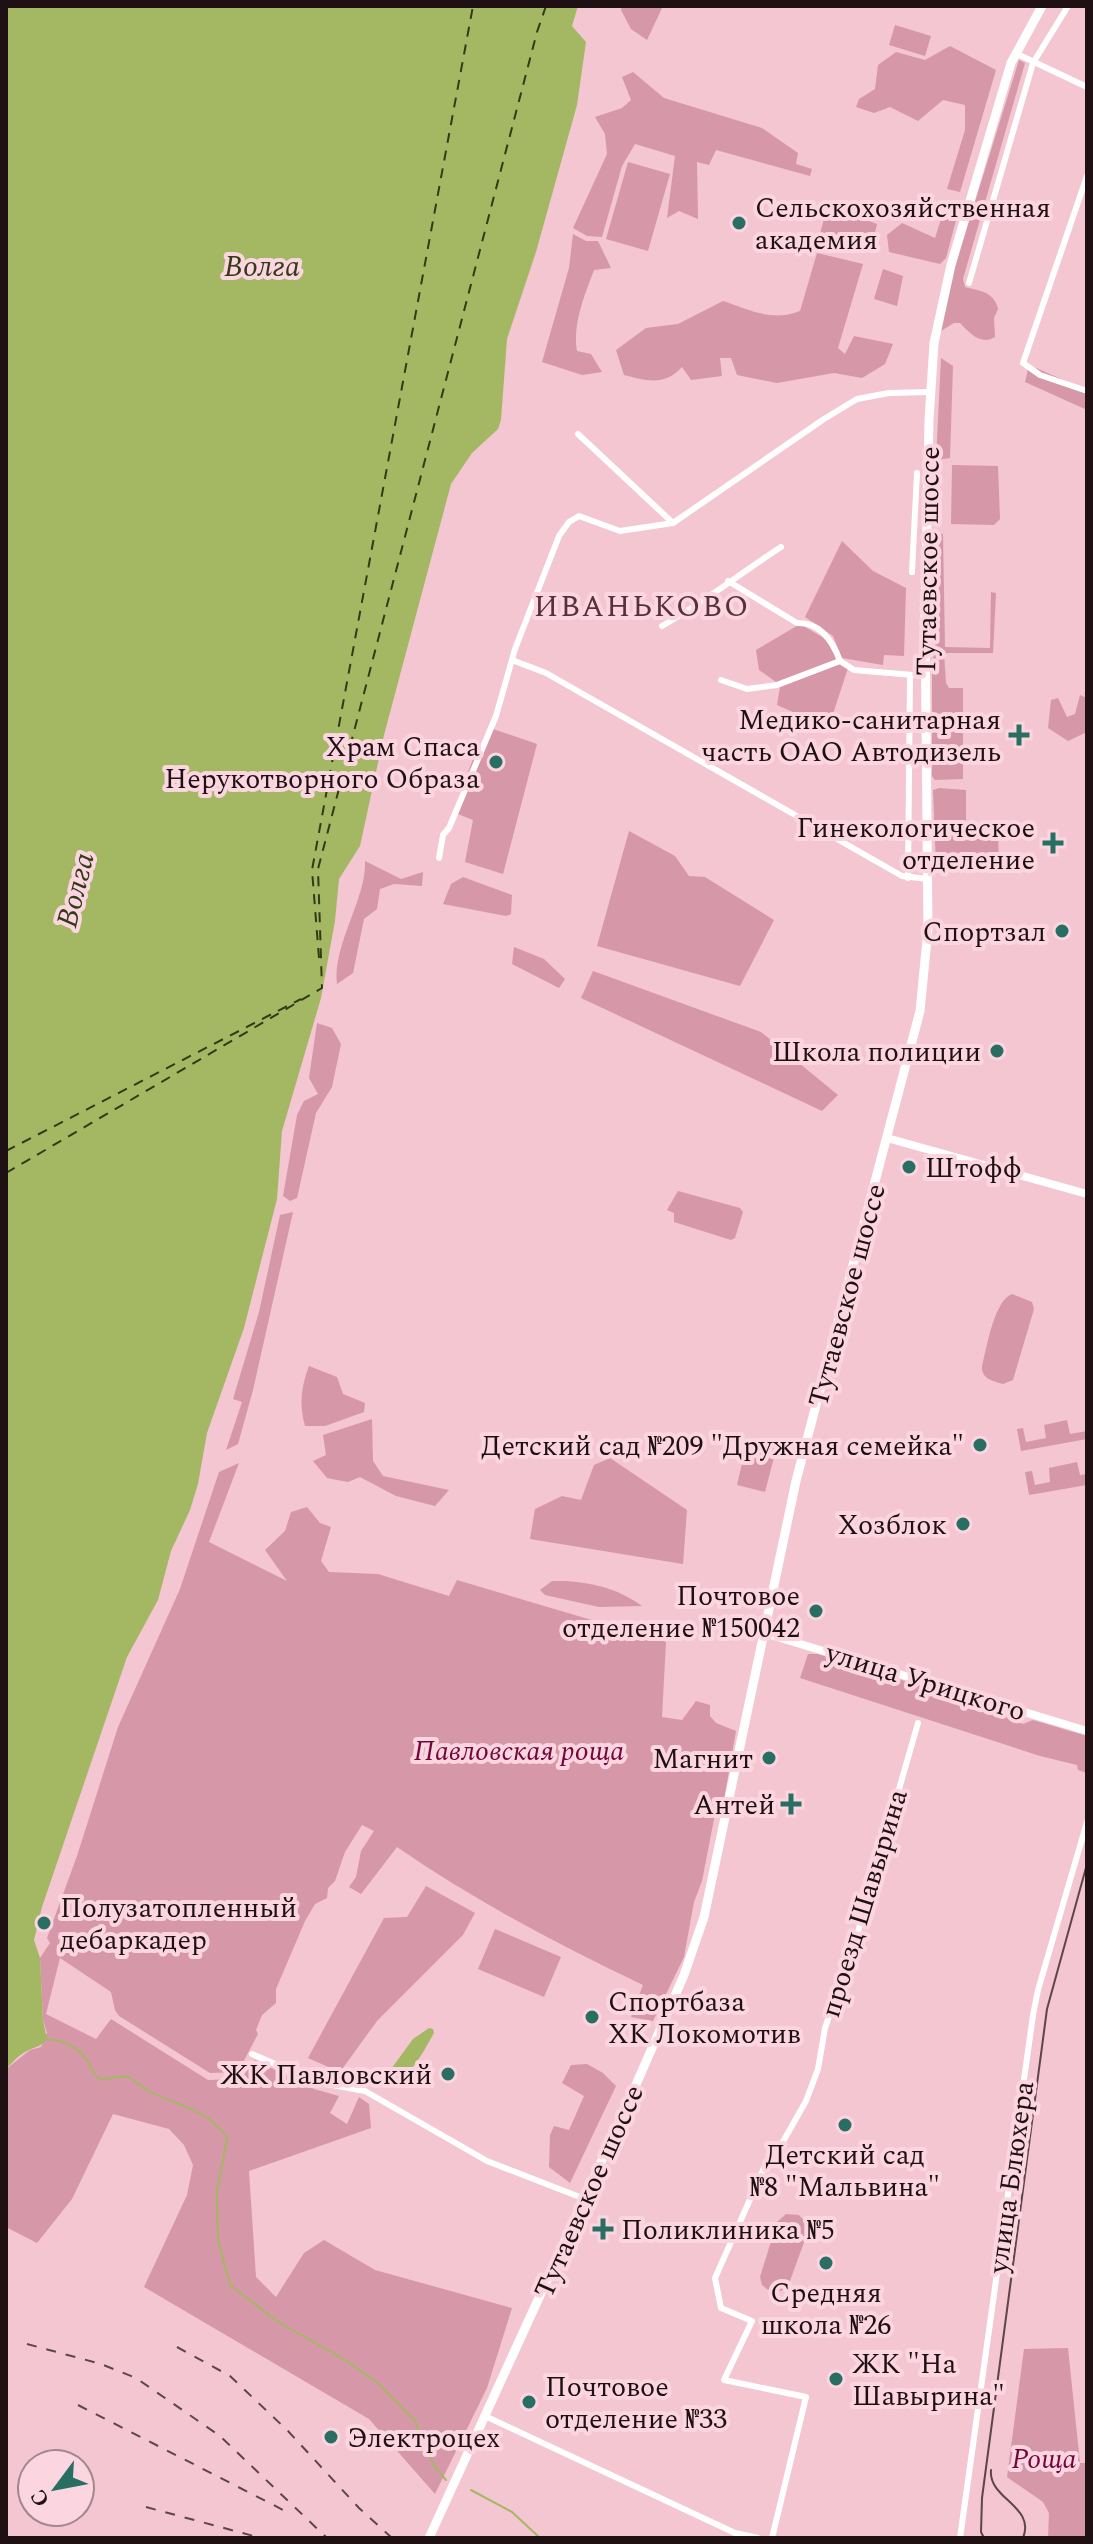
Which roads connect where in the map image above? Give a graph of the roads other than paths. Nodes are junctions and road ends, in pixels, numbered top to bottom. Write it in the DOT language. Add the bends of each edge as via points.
graph roads {
  1 [pos="1042,6"];
  2 [pos="1068,6"];
  3 [pos="1015,53"];
  4 [pos="1033,63"];
  5 [pos="1087,87"];
  6 [pos="1087,176"];
  7 [pos="969,283"];
  8 [pos="1087,391"];
  9 [pos="930,392"];
  10 [pos="578,434"];
  11 [pos="917,473"];
  12 [pos="673,523"];
  13 [pos="912,529"];
  14 [pos="927,531"];
  15 [pos="781,547"];
  16 [pos="912,572"];
  17 [pos="728,581"];
  18 [pos="662,626"];
  19 [pos="512,660"];
  20 [pos="840,661"];
  21 [pos="910,676"];
  22 [pos="925,676"];
  23 [pos="721,680"];
  24 [pos="439,858"];
  25 [pos="908,878"];
  26 [pos="928,879"];
  27 [pos="887,1138"];
  28 [pos="1087,1194"];
  29 [pos="764,1633"];
  30 [pos="918,1723"];
  31 [pos="1087,1731"];
  32 [pos="1087,1822"];
  33 [pos="252,2054"];
  34 [pos="585,2199"];
  35 [pos="485,2416"];
  36 [pos="429,2538"];
  37 [pos="758,2538"];
  38 [pos="772,2538"];
  39 [pos="960,2538"];
  1 -- 3 [label="main road, Тутаевское шоссе"];
  2 -- 4 [label="street"];
  3 -- 4 [label="street"];
  3 -- 9 [label="main road, Тутаевское шоссе" via="949,275 937,323"];
  4 -- 5 [label="street"];
  4 -- 7 [label="street"];
  6 -- 8 [label="street" via="1023,363 1040,375"];
  9 -- 12 [label="street" via="857,399"];
  9 -- 14 [label="main road, Тутаевское шоссе"];
  10 -- 12 [label="street"];
  11 -- 13 [label="street"];
  12 -- 19 [label="street" via="620,531 579,516 569,522"];
  13 -- 14 [label="street"];
  13 -- 16 [label="street"];
  14 -- 22 [label="main road, Тутаевское шоссе"];
  15 -- 17 [label="street"];
  17 -- 18 [label="street"];
  17 -- 20 [label="street" via="831,638"];
  19 -- 24 [label="street" via="496,716 443,835"];
  19 -- 25 [label="street" via="546,673"];
  20 -- 21 [label="street" via="854,670"];
  20 -- 23 [label="street" via="777,685 747,689"];
  21 -- 22 [label="street"];
  21 -- 25 [label="street"];
  22 -- 26 [label="main road, Тутаевское шоссе"];
  25 -- 26 [label="street"];
  26 -- 27 [label="main road, Тутаевское шоссе" via="924,986"];
  27 -- 28 [label="street"];
  27 -- 29 [label="main road, Тутаевское шоссе" via="796,1481"];
  29 -- 31 [label="street, улица Урицкого"];
  29 -- 34 [label="main road, Тутаевское шоссе" via="704,1917 684,1975"];
  30 -- 38 [label="street, проезд Шавырина" via="825,2028 818,2069 806,2101 764,2168 715,2278 721,2308 752,2321 724,2380 806,2397"];
  32 -- 39 [label="street, улица Блюхера" via="1033,2015"];
  33 -- 34 [label="street" via="316,2082 365,2091 487,2161"];
  34 -- 35 [label="main road, Тутаевское шоссе"];
  35 -- 36 [label="main road, Тутаевское шоссе"];
  35 -- 37 [label="street" via="735,2533"];
}
